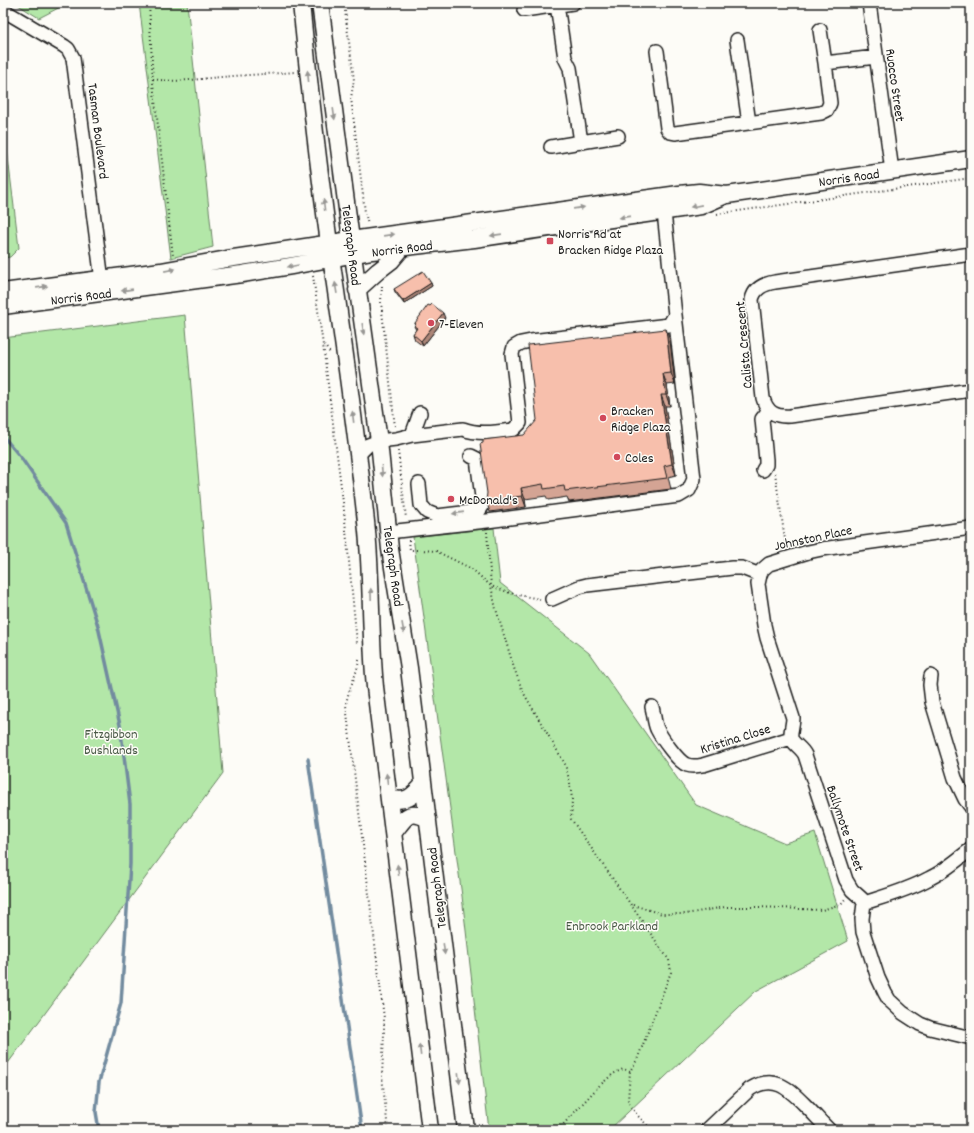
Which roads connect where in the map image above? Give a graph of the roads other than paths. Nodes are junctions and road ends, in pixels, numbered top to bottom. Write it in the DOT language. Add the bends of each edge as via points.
graph roads {
  1 [pos="301,3"];
  2 [pos="320,3"];
  3 [pos="573,3"];
  4 [pos="869,3"];
  5 [pos="556,4"];
  6 [pos="3,10"];
  7 [pos="524,10"];
  8 [pos="820,30"];
  9 [pos="737,40"];
  10 [pos="657,51"];
  11 [pos="876,57"];
  12 [pos="825,63"];
  13 [pos="749,123"];
  14 [pos="618,136"];
  15 [pos="580,142"];
  16 [pos="551,147"];
  17 [pos="971,159"];
  18 [pos="892,171"];
  19 [pos="663,204"];
  20 [pos="352,247"];
  21 [pos="402,248"];
  22 [pos="330,251"];
  23 [pos="971,254"];
  24 [pos="102,286"];
  25 [pos="357,290"];
  26 [pos="3,292"];
  27 [pos="3,306"];
  28 [pos="675,315"];
  29 [pos="971,390"];
  30 [pos="769,410"];
  31 [pos="420,413"];
  32 [pos="412,435"];
  33 [pos="379,441"];
  34 [pos="358,455"];
  35 [pos="471,456"];
  36 [pos="769,469"];
  37 [pos="419,484"];
  38 [pos="971,528"];
  39 [pos="388,532"];
  40 [pos="760,575"];
  41 [pos="552,599"];
  42 [pos="931,676"];
  43 [pos="652,707"];
  44 [pos="791,738"];
  45 [pos="423,785"];
  46 [pos="389,798"];
  47 [pos="971,807"];
  48 [pos="428,819"];
  49 [pos="394,832"];
  50 [pos="971,849"];
  51 [pos="864,903"];
  52 [pos="971,1038"];
  53 [pos="430,1130"];
  54 [pos="466,1130"];
  55 [pos="707,1130"];
  56 [pos="829,1130"];
  22 -- 1 [label="main road, Telegraph Road, one-way"];
  2 -- 20 [label="main road, Telegraph Road, one-way"];
  3 -- 5 [label="street"];
  4 -- 11 [label="street, Ruocco Street"];
  5 -- 7 [label="street"];
  5 -- 15 [label="street" via="565,58 570,68"];
  6 -- 24 [label="street, Tasman Boulevard" via="64,46 73,58"];
  8 -- 12 [label="street"];
  9 -- 13 [label="street"];
  10 -- 13 [label="street" via="667,128 670,132 675,134"];
  11 -- 12 [label="street"];
  11 -- 18 [label="street, Ruocco Street"];
  12 -- 13 [label="street" via="830,103 827,110"];
  14 -- 15 [label="street"];
  15 -- 16 [label="street"];
  17 -- 18 [label="main road, Norris Road"];
  18 -- 19 [label="main road, Norris Road" via="728,195 701,206"];
  20 -- 19 [label="main road, Norris Road, one-way"];
  19 -- 21 [label="main road, Norris Road, one-way" via="474,238"];
  19 -- 28 [label="street"];
  20 -- 21 [label="main road, Norris Road" via="372,251"];
  20 -- 22 [label="main road, Norris Road"];
  20 -- 25 [label="main road, Telegraph Road"];
  21 -- 25 [label="main road"];
  24 -- 22 [label="main road, Norris Road, one-way" via="127,276 227,259"];
  22 -- 24 [label="main road, Norris Road, one-way" via="292,266 242,274"];
  34 -- 22 [label="main road, Telegraph Road, one-way"];
  23 -- 30 [label="street, Calista Crescent" via="775,282 758,288 753,296 752,308 763,398"];
  26 -- 24 [label="main road, Norris Road, one-way"];
  24 -- 27 [label="main road, Norris Road"];
  25 -- 33 [label="main road, Telegraph Road, one-way"];
  28 -- 32 [label="street" via="669,325 521,343 514,347 512,354 520,423 513,430 488,432 463,429"];
  28 -- 39 [label="street" via="694,479 689,490 679,496"];
  29 -- 30 [label="street" via="784,416"];
  30 -- 36 [label="street" via="762,419 766,465"];
  31 -- 32 [label="street"];
  32 -- 33 [label="street"];
  33 -- 34 [label="street" via="368,445"];
  33 -- 39 [label="main road, Telegraph Road, one-way"];
  46 -- 34 [label="main road, Telegraph Road, one-way" via="373,661 370,568"];
  35 -- 37 [label="street, one-way" via="477,459 483,505 479,510 437,516 427,512 421,505"];
  38 -- 40 [label="street, Johnston Place" via="808,552 769,564"];
  39 -- 45 [label="main road, Telegraph Road, one-way" via="410,668"];
  40 -- 41 [label="street" via="742,568 732,568 587,585"];
  40 -- 44 [label="street" via="758,589 764,625 792,718"];
  42 -- 47 [label="street" via="930,694 955,778"];
  43 -- 44 [label="street, Kristina Close" via="660,734 680,761 688,766 703,764"];
  44 -- 51 [label="street, Ballymote Street" via="805,755 846,880"];
  45 -- 46 [label="main road" via="406,800"];
  45 -- 48 [label="main road, Telegraph Road"];
  46 -- 49 [label="main road, Telegraph Road"];
  48 -- 49 [label="main road" via="417,814 409,815"];
  48 -- 54 [label="main road, Telegraph Road, one-way"];
  53 -- 49 [label="main road, Telegraph Road, one-way"];
  50 -- 51 [label="street" via="930,879"];
  51 -- 52 [label="street" via="863,932 878,978 889,1000 920,1024"];
  55 -- 56 [label="street" via="750,1089 769,1083 779,1084 789,1090"];
}
